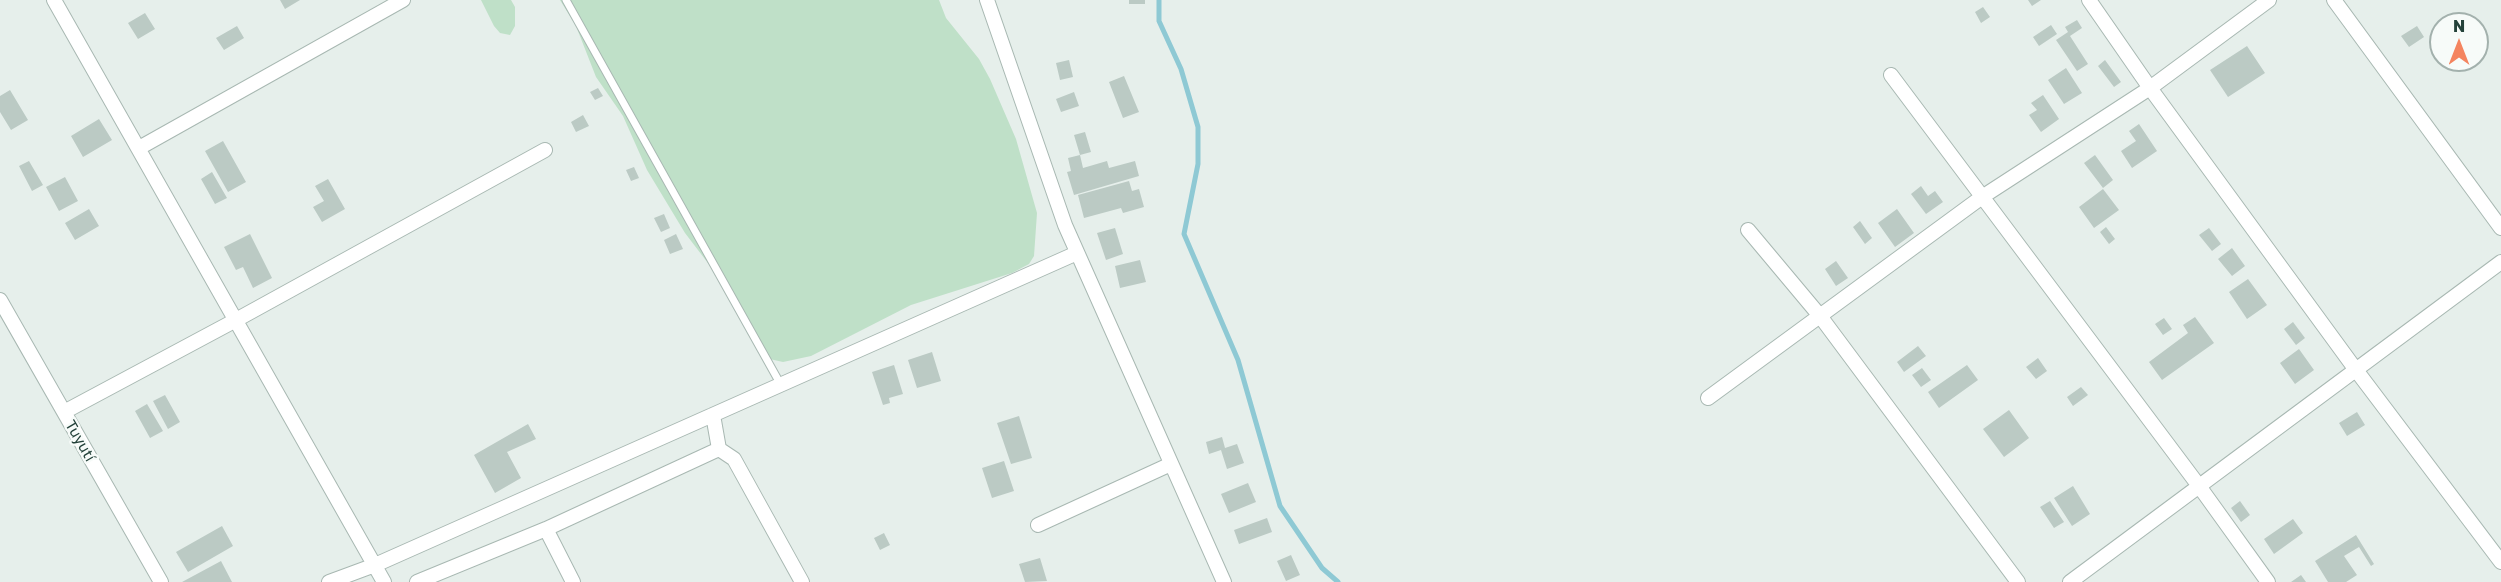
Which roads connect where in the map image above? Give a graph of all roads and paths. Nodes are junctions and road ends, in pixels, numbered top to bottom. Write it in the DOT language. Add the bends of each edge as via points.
graph roads {
  1 [pos="54,0"];
  2 [pos="403,0"];
  3 [pos="566,0"];
  4 [pos="987,0"];
  5 [pos="2089,0"];
  6 [pos="2270,0"];
  7 [pos="2334,0"];
  8 [pos="1891,75"];
  9 [pos="2150,88"];
  10 [pos="139,148"];
  11 [pos="545,150"];
  12 [pos="1982,197"];
  13 [pos="2501,228"];
  14 [pos="1748,230"];
  15 [pos="1077,253"];
  16 [pos="2501,262"];
  17 [pos="0,300"];
  18 [pos="1820,316"];
  19 [pos="236,320"];
  20 [pos="2356,370"];
  21 [pos="781,386"];
  22 [pos="1708,398"];
  23 [pos="64,412"];
  24 [pos="713,415"];
  25 [pos="719,449"];
  26 [pos="1171,464"];
  27 [pos="2199,486"];
  28 [pos="1038,525"];
  29 [pos="546,530"];
  30 [pos="2501,562"];
  31 [pos="375,565"];
  32 [pos="161,582"];
  33 [pos="329,582"];
  34 [pos="384,582"];
  35 [pos="417,582"];
  36 [pos="573,582"];
  37 [pos="802,582"];
  38 [pos="1224,582"];
  39 [pos="2018,582"];
  40 [pos="2070,582"];
  41 [pos="2268,582"];
  1 -- 10 [label="street"];
  2 -- 10 [label="street"];
  3 -- 21 [label="lane"];
  4 -- 15 [label="street"];
  5 -- 9 [label="street"];
  6 -- 9 [label="street"];
  7 -- 13 [label="street"];
  8 -- 12 [label="street"];
  9 -- 12 [label="street"];
  9 -- 20 [label="street"];
  10 -- 19 [label="street"];
  11 -- 19 [label="street"];
  12 -- 18 [label="street"];
  12 -- 27 [label="street"];
  14 -- 18 [label="street"];
  15 -- 21 [label="street"];
  15 -- 26 [label="street"];
  16 -- 20 [label="street"];
  17 -- 23 [label="street, Tuyutí"];
  18 -- 22 [label="street"];
  18 -- 39 [label="street"];
  19 -- 23 [label="street"];
  19 -- 31 [label="street"];
  20 -- 27 [label="street"];
  20 -- 30 [label="street"];
  21 -- 24 [label="street"];
  23 -- 32 [label="street, Tuyutí"];
  24 -- 25 [label="street"];
  24 -- 31 [label="street"];
  25 -- 29 [label="street"];
  25 -- 37 [label="street" via="734,459"];
  26 -- 28 [label="street"];
  26 -- 38 [label="street"];
  27 -- 40 [label="street"];
  27 -- 41 [label="street"];
  29 -- 35 [label="street"];
  29 -- 36 [label="street"];
  31 -- 33 [label="street"];
  31 -- 34 [label="street"];
}
